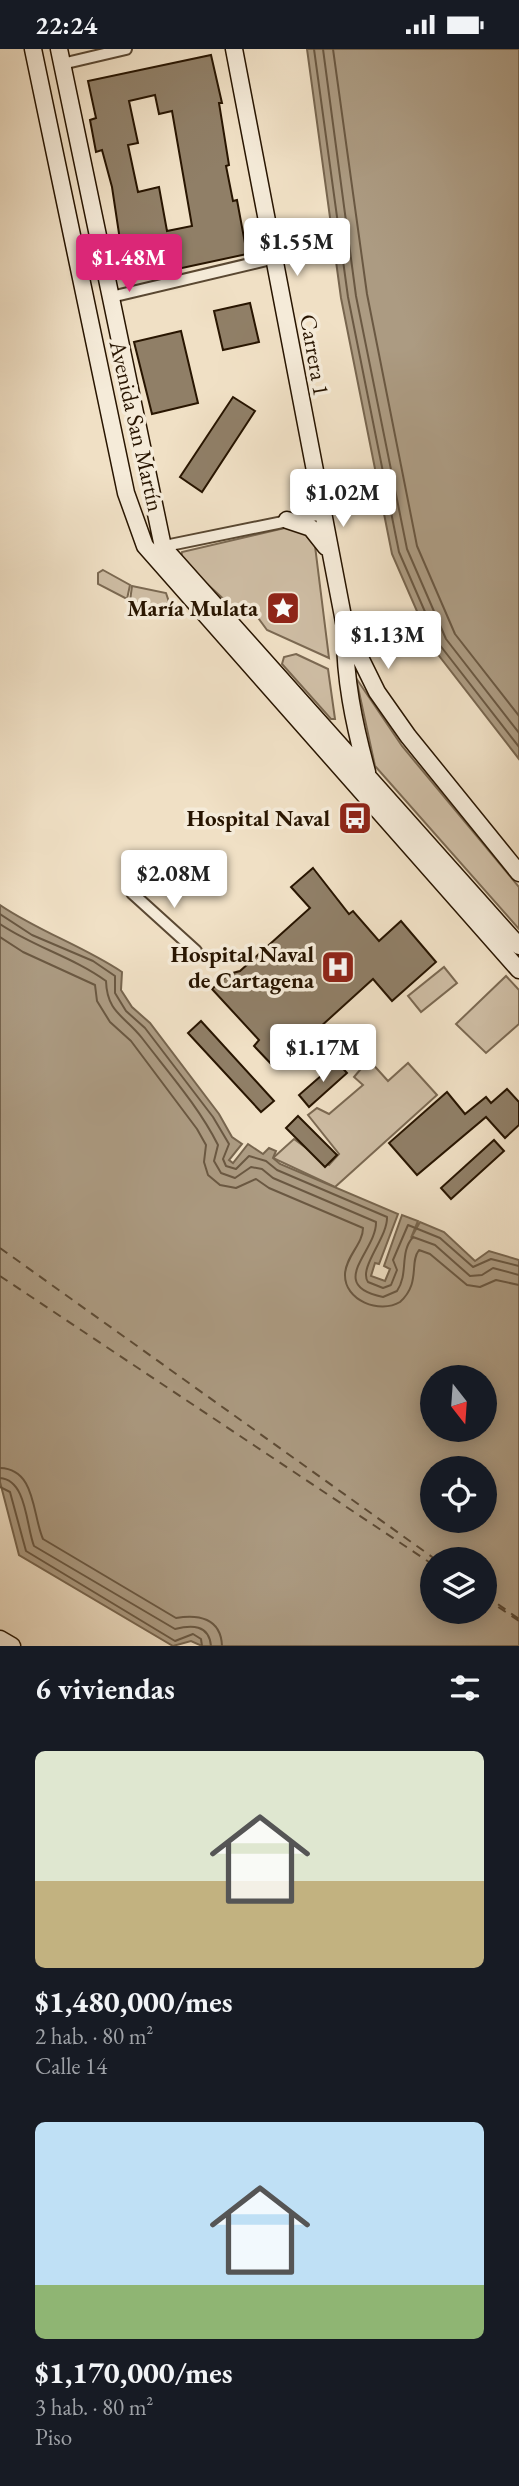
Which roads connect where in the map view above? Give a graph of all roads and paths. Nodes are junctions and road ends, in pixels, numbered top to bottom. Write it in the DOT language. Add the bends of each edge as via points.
graph roads {
  1 [pos="33,49"];
  2 [pos="126,49"];
  3 [pos="234,49"];
  4 [pos="61,56"];
  5 [pos="275,258"];
  6 [pos="111,297"];
  7 [pos="322,514"];
  8 [pos="287,520"];
  9 [pos="157,551"];
  10 [pos="329,552"];
  11 [pos="345,627"];
  12 [pos="368,775"];
  13 [pos="366,799"];
  14 [pos="519,873"];
  15 [pos="132,893"];
  16 [pos="519,946"];
  17 [pos="196,951"];
  18 [pos="519,970"];
  19 [pos="0,1639"];
  20 [pos="12,1646"];
  1 -- 9 [label="main road, Avenida San Martín" via="126,493 136,528"];
  2 -- 4 [label="street"];
  3 -- 5 [label="main road, Carrera 1"];
  4 -- 6 [label="main road, Avenida San Martín"];
  5 -- 6 [label="street"];
  5 -- 7 [label="main road, Carrera 1"];
  6 -- 9 [label="main road, Avenida San Martín"];
  7 -- 8 [label="street"];
  7 -- 10 [label="main road, Carrera 1"];
  8 -- 9 [label="street"];
  8 -- 10 [label="main road" via="312,528"];
  9 -- 12 [label="main road, Avenida San Martín"];
  9 -- 13 [label="main road, Avenida San Martín"];
  10 -- 11 [label="main road, Carrera 1"];
  11 -- 12 [label="main road, Carrera 1" via="354,723"];
  11 -- 14 [label="main road, Carrera 1" via="384,702"];
  12 -- 13 [label="main road, Carrera 1"];
  12 -- 16 [label="main road, Avenida San Martín"];
  13 -- 18 [label="main road, Avenida San Martín"];
  15 -- 17 [label="street"];
  19 -- 20 [label="main road"];
}
